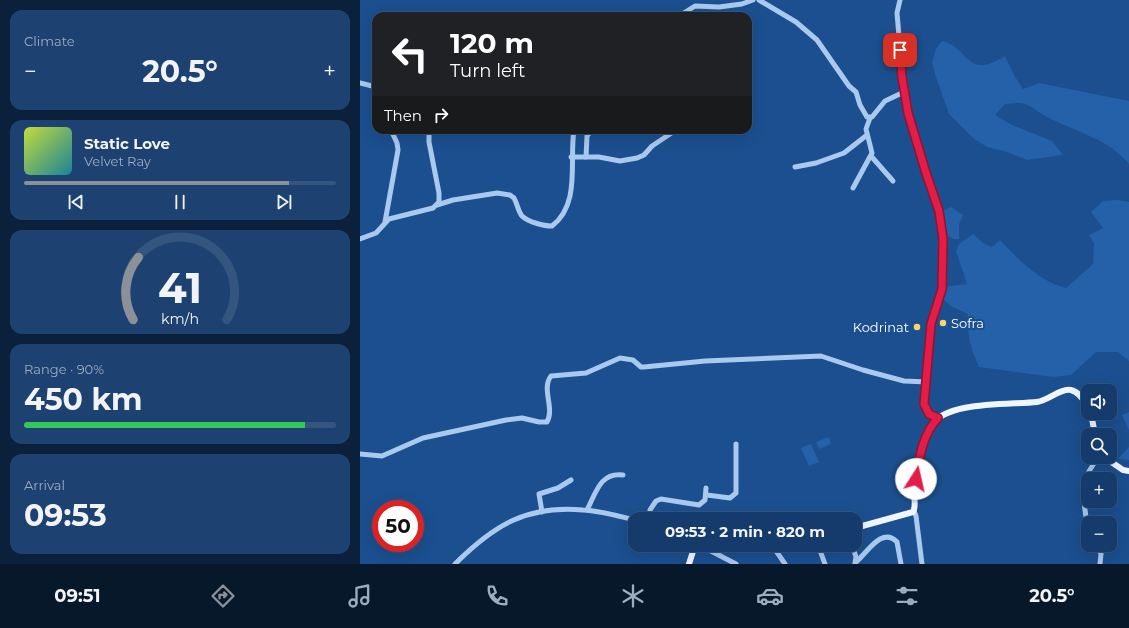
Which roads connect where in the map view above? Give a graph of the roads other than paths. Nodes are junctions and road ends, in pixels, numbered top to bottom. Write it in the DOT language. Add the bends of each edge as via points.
graph roads {
  1 [pos="754,0"];
  2 [pos="759,0"];
  3 [pos="900,0"];
  4 [pos="685,12"];
  5 [pos="360,83"];
  6 [pos="372,87"];
  7 [pos="904,92"];
  8 [pos="870,118"];
  9 [pos="393,134"];
  10 [pos="429,134"];
  11 [pos="574,134"];
  12 [pos="589,134"];
  13 [pos="670,134"];
  14 [pos="867,135"];
  15 [pos="871,156"];
  16 [pos="571,157"];
  17 [pos="586,157"];
  18 [pos="795,167"];
  19 [pos="893,180"];
  20 [pos="853,188"];
  21 [pos="437,205"];
  22 [pos="385,223"];
  23 [pos="360,239"];
  24 [pos="927,382"];
  25 [pos="1081,397"];
  26 [pos="938,418"];
  27 [pos="736,444"];
  28 [pos="360,454"];
  29 [pos="1094,464"];
  30 [pos="1114,464"];
  31 [pos="1129,471"];
  32 [pos="623,475"];
  33 [pos="571,480"];
  34 [pos="706,488"];
  35 [pos="707,495"];
  36 [pos="587,510"];
  37 [pos="914,511"];
  38 [pos="542,512"];
  39 [pos="650,512"];
  40 [pos="1086,516"];
  41 [pos="628,519"];
  42 [pos="862,526"];
  43 [pos="693,552"];
  44 [pos="714,552"];
  45 [pos="777,552"];
  46 [pos="821,552"];
  47 [pos="853,552"];
  48 [pos="1100,552"];
  49 [pos="855,563"];
  50 [pos="456,564"];
  51 [pos="689,564"];
  52 [pos="736,564"];
  53 [pos="785,564"];
  54 [pos="825,564"];
  55 [pos="901,564"];
  56 [pos="922,564"];
  57 [pos="1100,564"];
  1 -- 4 [label="street" via="719,7 695,6"];
  2 -- 8 [label="street" via="796,22 817,40 856,92 865,115"];
  3 -- 7 [label="street" via="897,13"];
  5 -- 6 [label="street"];
  7 -- 8 [label="street" via="885,101"];
  7 -- 24 [label="street" via="914,136 939,211 943,239 942,289 931,324"];
  8 -- 14 [label="street" via="866,128"];
  9 -- 22 [label="street" via="398,150"];
  10 -- 21 [label="street" via="439,193"];
  11 -- 16 [label="street"];
  12 -- 17 [label="street"];
  13 -- 17 [label="street" via="637,158 619,161"];
  14 -- 15 [label="street"];
  14 -- 18 [label="street" via="844,153"];
  15 -- 19 [label="street"];
  15 -- 20 [label="street"];
  16 -- 17 [label="street"];
  16 -- 21 [label="street" via="570,199 562,217 552,226 525,218 514,198 504,193 453,200"];
  21 -- 22 [label="street" via="389,219"];
  22 -- 23 [label="street" via="376,233"];
  24 -- 26 [label="street" via="925,408 929,414"];
  24 -- 28 [label="street" via="904,381 821,356 705,361 644,368 633,360 620,358 586,373 551,376 548,384 550,414 547,422 522,418 506,420 423,438 382,456"];
  25 -- 26 [label="main road" via="1067,390 1044,401 960,408"];
  26 -- 37 [label="main road" via="931,426 918,462"];
  27 -- 35 [label="street" via="736,493 730,498"];
  29 -- 40 [label="street" via="1083,486"];
  30 -- 31 [label="main road"];
  32 -- 36 [label="street" via="614,474 605,478"];
  33 -- 38 [label="street" via="558,488 539,494"];
  34 -- 35 [label="street"];
  35 -- 39 [label="street" via="699,505 661,499 656,501"];
  36 -- 38 [label="street"];
  36 -- 41 [label="street"];
  37 -- 42 [label="main road"];
  37 -- 56 [label="street"];
  38 -- 50 [label="street" via="523,516 500,526 478,542"];
  43 -- 51 [label="main road"];
  44 -- 52 [label="street"];
  45 -- 53 [label="street"];
  46 -- 54 [label="street"];
  47 -- 49 [label="street"];
  48 -- 57 [label="street"];
  49 -- 55 [label="street" via="879,539 890,536 898,542"];
}
